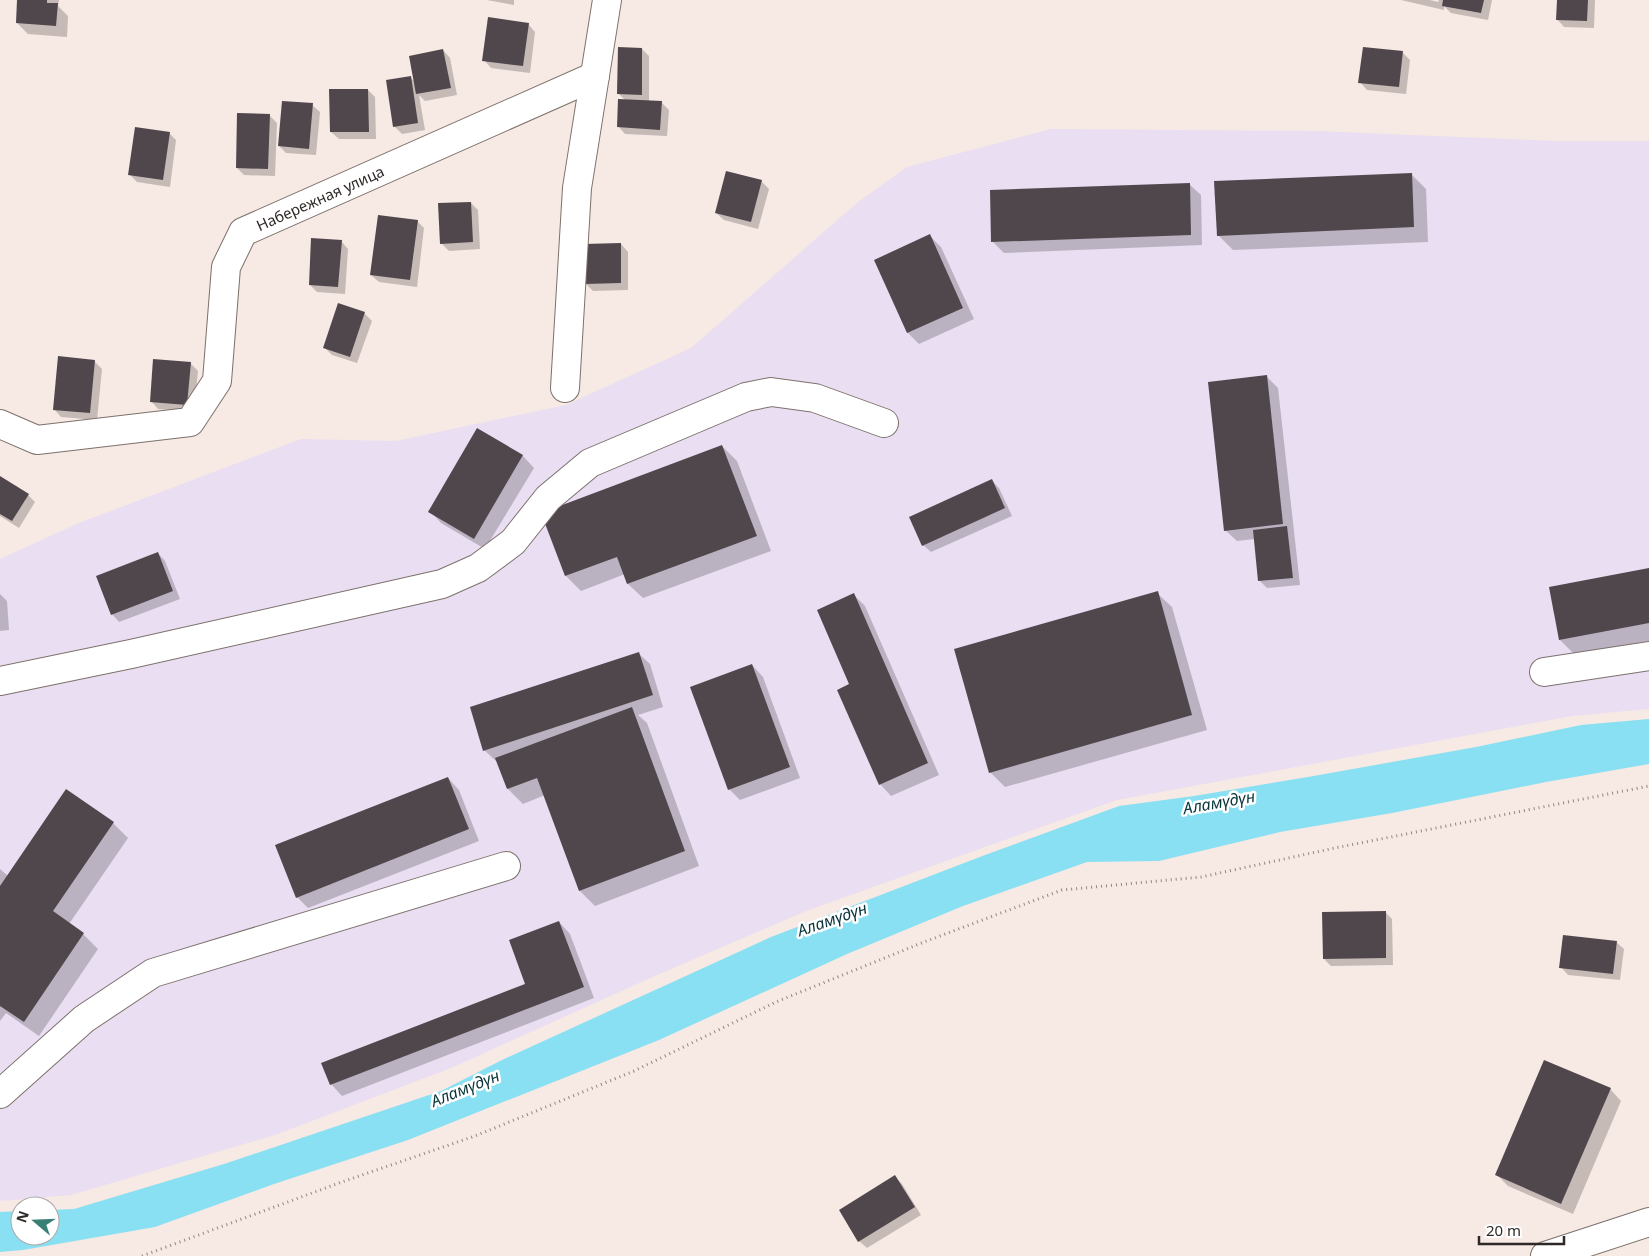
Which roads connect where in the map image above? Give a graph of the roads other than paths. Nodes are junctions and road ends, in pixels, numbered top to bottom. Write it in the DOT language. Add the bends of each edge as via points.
graph roads {
  1 [pos="607,0"];
  2 [pos="595,76"];
  3 [pos="565,388"];
  4 [pos="884,423"];
  5 [pos="0,424"];
  6 [pos="1649,656"];
  7 [pos="1544,672"];
  8 [pos="0,681"];
  9 [pos="506,866"];
  10 [pos="0,1094"];
  11 [pos="1649,1222"];
  12 [pos="1546,1256"];
  1 -- 2 [label="street"];
  2 -- 3 [label="street" via="577,188"];
  2 -- 5 [label="street, Набережная улица" via="243,232 226,267 217,381 190,422 38,440"];
  4 -- 8 [label="street" via="815,398 771,392 746,397 590,463 548,498 512,542 478,568 442,584"];
  6 -- 7 [label="street"];
  9 -- 10 [label="street" via="153,973 84,1019"];
  11 -- 12 [label="street"];
}
